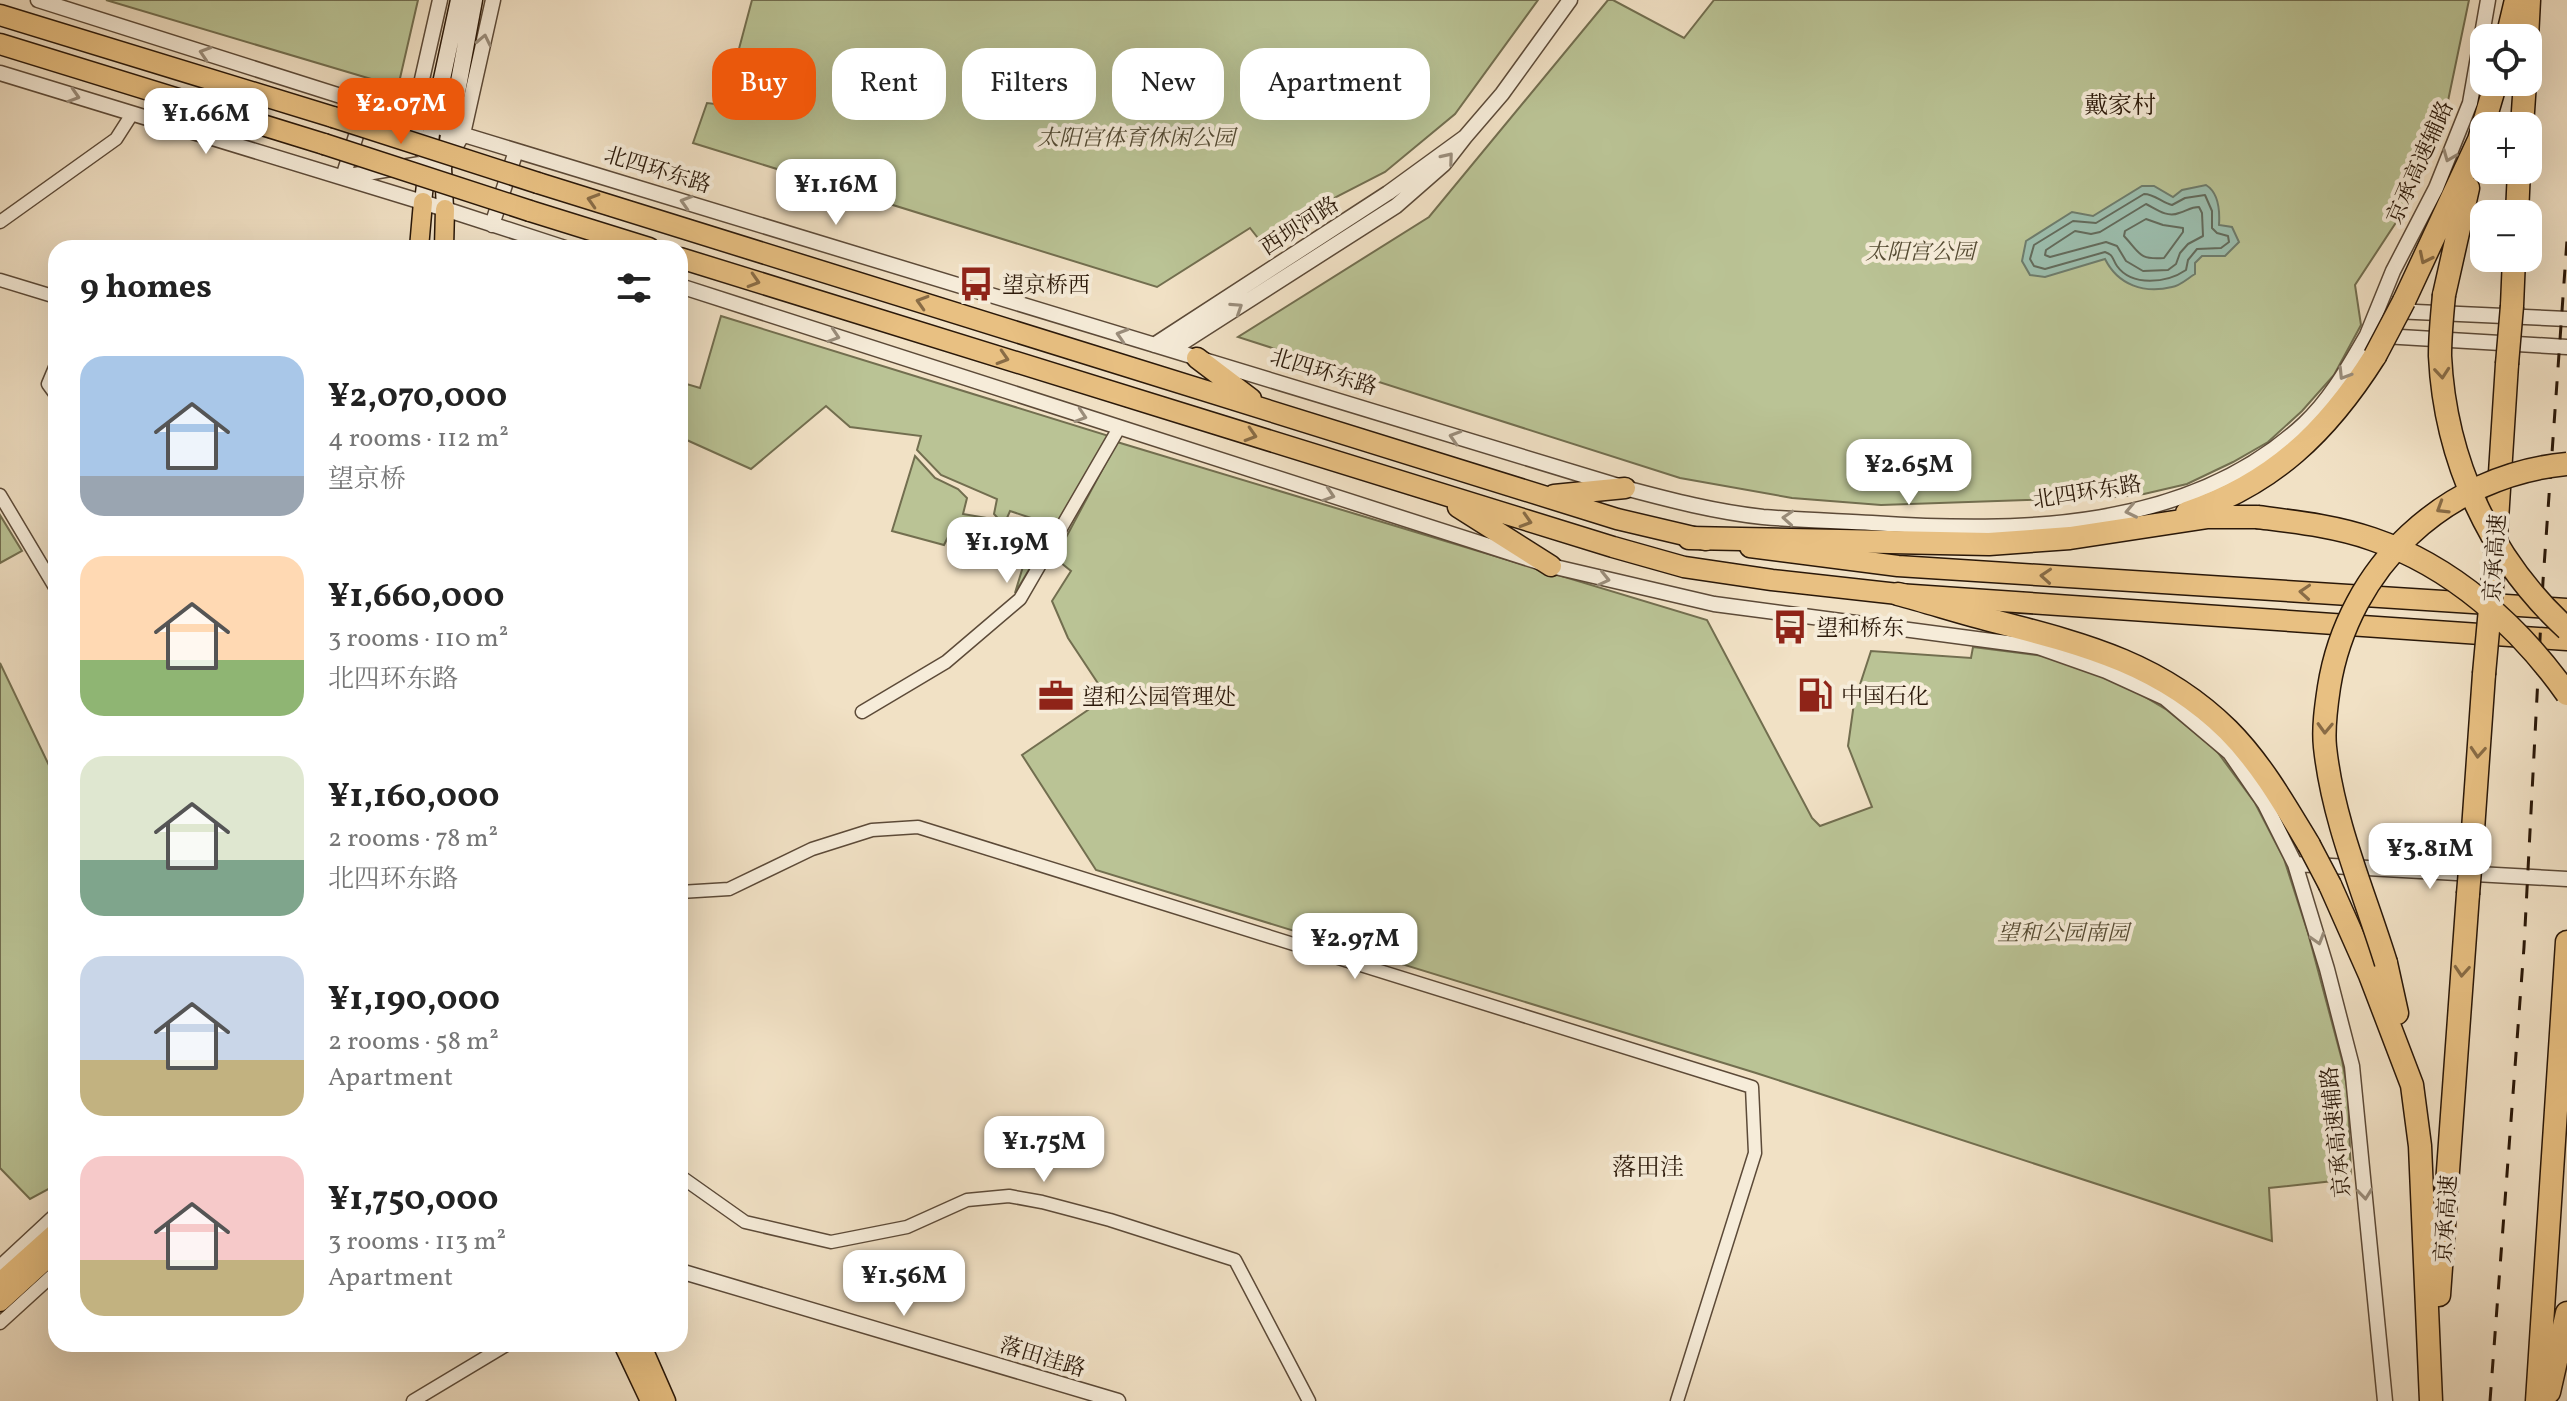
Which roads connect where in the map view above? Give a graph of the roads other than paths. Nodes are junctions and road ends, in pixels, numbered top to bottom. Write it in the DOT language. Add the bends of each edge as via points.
graph roads {
  1 [pos="38,0"];
  2 [pos="440,0"];
  3 [pos="459,0"];
  4 [pos="474,0"];
  5 [pos="493,0"];
  6 [pos="1570,0"];
  7 [pos="2488,0"];
  8 [pos="2516,0"];
  9 [pos="2529,0"];
  10 [pos="0,15"];
  11 [pos="2510,24"];
  12 [pos="2528,24"];
  13 [pos="0,44"];
  14 [pos="0,73"];
  15 [pos="366,104"];
  16 [pos="132,114"];
  17 [pos="413,119"];
  18 [pos="432,125"];
  19 [pos="456,132"];
  20 [pos="1465,137"];
  21 [pos="516,151"];
  22 [pos="2470,159"];
  23 [pos="426,163"];
  24 [pos="443,168"];
  25 [pos="343,177"];
  26 [pos="2470,180"];
  27 [pos="423,202"];
  28 [pos="445,209"];
  29 [pos="0,222"];
  30 [pos="492,225"];
  31 [pos="420,240"];
  32 [pos="444,240"];
  33 [pos="540,240"];
  34 [pos="623,240"];
  35 [pos="688,260"];
  36 [pos="2513,272"];
  37 [pos="0,280"];
  38 [pos="688,289"];
  39 [pos="48,295"];
  40 [pos="2377,311"];
  41 [pos="2567,319"];
  42 [pos="1154,345"];
  43 [pos="2371,346"];
  44 [pos="2567,347"];
  45 [pos="1171,350"];
  46 [pos="1197,358"];
  47 [pos="1263,409"];
  48 [pos="1119,428"];
  49 [pos="2567,464"];
  50 [pos="1625,488"];
  51 [pos="1434,492"];
  52 [pos="0,495"];
  53 [pos="1544,496"];
  54 [pos="2150,525"];
  55 [pos="1689,538"];
  56 [pos="1551,566"];
  57 [pos="48,576"];
  58 [pos="1898,594"];
  59 [pos="2567,609"];
  60 [pos="2567,629"];
  61 [pos="2567,640"];
  62 [pos="2567,694"];
  63 [pos="862,712"];
  64 [pos="2295,864"];
  65 [pos="2567,879"];
  66 [pos="688,892"];
  67 [pos="2567,942"];
  68 [pos="2412,1085"];
  69 [pos="688,1182"];
  70 [pos="48,1221"];
  71 [pos="48,1239"];
  72 [pos="48,1258"];
  73 [pos="0,1266"];
  74 [pos="688,1273"];
  75 [pos="48,1279"];
  76 [pos="0,1282"];
  77 [pos="0,1302"];
  78 [pos="2567,1313"];
  79 [pos="0,1323"];
  80 [pos="495,1352"];
  81 [pos="627,1352"];
  82 [pos="645,1352"];
  83 [pos="413,1401"];
  84 [pos="650,1401"];
  85 [pos="666,1401"];
  86 [pos="1118,1401"];
  87 [pos="1309,1401"];
  88 [pos="1677,1401"];
  89 [pos="2385,1401"];
  90 [pos="2431,1401"];
  91 [pos="2537,1401"];
  92 [pos="2547,1401"];
  15 -- 1 [label="street, 北四环东路, one-way"];
  2 -- 17 [label="street"];
  3 -- 18 [label="main road"];
  4 -- 19 [label="main road"];
  19 -- 5 [label="street, one-way"];
  6 -- 20 [label="street, 西坝河路"];
  7 -- 40 [label="street, 京承高速辅路, one-way" via="2470,103"];
  8 -- 11 [label="highway"];
  9 -- 12 [label="highway"];
  47 -- 10 [label="highway, one-way, bridge"];
  13 -- 34 [label="highway, bridge"];
  14 -- 16 [label="street, one-way"];
  15 -- 17 [label="street, 北四环东路"];
  15 -- 25 [label="street"];
  16 -- 25 [label="street"];
  16 -- 29 [label="street" via="116,139"];
  17 -- 18 [label="street, 北四环东路"];
  17 -- 23 [label="street"];
  18 -- 19 [label="street, 北四环东路"];
  18 -- 23 [label="main road"];
  19 -- 21 [label="street, 北四环东路"];
  19 -- 24 [label="main road"];
  20 -- 42 [label="street, 西坝河路"];
  45 -- 20 [label="street, 西坝河路, one-way" via="1396,206 1444,164"];
  21 -- 24 [label="street"];
  21 -- 30 [label="street"];
  42 -- 21 [label="street, 北四环东路, one-way"];
  22 -- 43 [label="highway, one-way, bridge" via="2404,301"];
  23 -- 24 [label="street"];
  23 -- 25 [label="street"];
  23 -- 27 [label="main road"];
  24 -- 28 [label="main road"];
  25 -- 27 [label="street"];
  26 -- 60 [label="highway, one-way, bridge" via="2444,295 2440,354 2451,436 2479,511 2506,558"];
  27 -- 28 [label="street"];
  27 -- 31 [label="main road"];
  28 -- 30 [label="street"];
  28 -- 32 [label="main road"];
  30 -- 33 [label="street"];
  35 -- 51 [label="highway, one-way"];
  36 -- 90 [label="highway, 京承高速, one-way, bridge"];
  37 -- 39 [label="street"];
  38 -- 48 [label="street, one-way"];
  40 -- 41 [label="street"];
  40 -- 43 [label="street, 京承高速辅路"];
  42 -- 45 [label="street, 北四环东路"];
  43 -- 44 [label="street"];
  43 -- 50 [label="street, 北四环东路, one-way" via="2305,423 2262,457 2225,480 2180,498 2094,519 1947,528 1761,516"];
  43 -- 54 [label="highway" via="2350,396 2288,459 2203,507"];
  45 -- 46 [label="street, 北四环东路"];
  46 -- 47 [label="highway"];
  50 -- 46 [label="street, 北四环东路, one-way"];
  47 -- 53 [label="highway"];
  48 -- 56 [label="street, one-way"];
  48 -- 63 [label="street" via="1020,599 946,662"];
  49 -- 68 [label="highway, one-way, bridge" via="2504,477 2424,520 2361,593 2332,668 2325,743 2330,783 2386,963"];
  50 -- 53 [label="highway"];
  51 -- 56 [label="highway"];
  51 -- 58 [label="highway, one-way" via="1684,567"];
  52 -- 57 [label="street"];
  53 -- 55 [label="highway"];
  54 -- 55 [label="highway" via="1989,544"];
  54 -- 62 [label="highway, bridge" via="2257,517 2316,524 2373,539 2465,588 2511,626"];
  59 -- 55 [label="highway, one-way" via="1898,566"];
  56 -- 64 [label="street, one-way" via="1714,604 2038,647 2106,671 2165,698 2230,753 2265,804"];
  58 -- 61 [label="highway"];
  58 -- 68 [label="highway, bridge" via="2117,656 2173,685 2228,730 2271,782 2330,885"];
  64 -- 65 [label="street"];
  64 -- 89 [label="street, 京承高速辅路, one-way" via="2352,1066"];
  66 -- 88 [label="street" via="729,889 812,849 872,830 918,827 1752,1087 1755,1153"];
  67 -- 91 [label="highway"];
  68 -- 90 [label="highway" via="2420,1146"];
  69 -- 87 [label="street" via="745,1222 831,1242 907,1227 967,1200 1009,1196 1110,1220 1235,1260"];
  70 -- 73 [label="street"];
  71 -- 76 [label="main road"];
  72 -- 77 [label="main road"];
  74 -- 86 [label="street, 落田洼路"];
  75 -- 79 [label="street"];
  78 -- 92 [label="highway"];
  80 -- 83 [label="street"];
  81 -- 84 [label="main road"];
  82 -- 85 [label="main road"];
}
